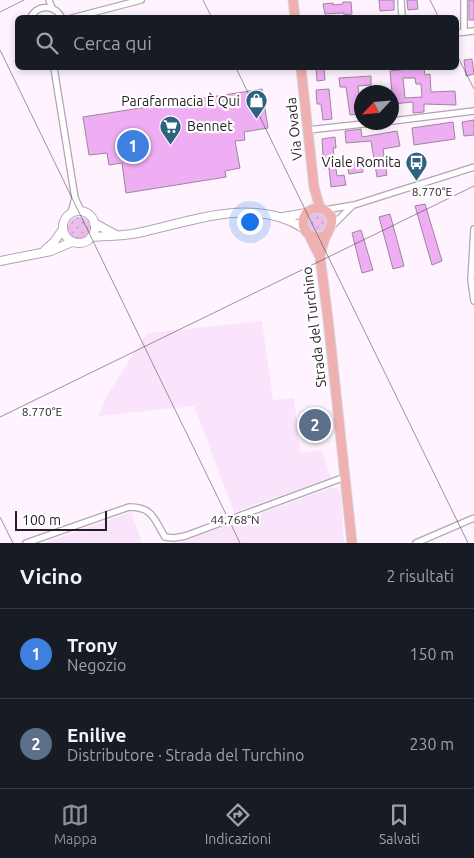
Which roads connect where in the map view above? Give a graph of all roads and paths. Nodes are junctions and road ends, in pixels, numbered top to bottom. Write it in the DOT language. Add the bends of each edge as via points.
graph roads {
  1 [pos="44,0"];
  2 [pos="49,0"];
  3 [pos="141,0"];
  4 [pos="293,0"];
  5 [pos="401,0"];
  6 [pos="464,0"];
  7 [pos="39,8"];
  8 [pos="52,8"];
  9 [pos="32,15"];
  10 [pos="61,15"];
  11 [pos="80,15"];
  12 [pos="295,15"];
  13 [pos="402,15"];
  14 [pos="474,31"];
  15 [pos="464,32"];
  16 [pos="459,33"];
  17 [pos="54,70"];
  18 [pos="301,70"];
  19 [pos="474,111"];
  20 [pos="399,120"];
  21 [pos="354,125"];
  22 [pos="308,130"];
  23 [pos="474,167"];
  24 [pos="314,187"];
  25 [pos="75,198"];
  26 [pos="354,205"];
  27 [pos="322,209"];
  28 [pos="82,211"];
  29 [pos="308,211"];
  30 [pos="71,213"];
  31 [pos="283,217"];
  32 [pos="94,223"];
  33 [pos="63,229"];
  34 [pos="474,229"];
  35 [pos="329,230"];
  36 [pos="306,231"];
  37 [pos="116,235"];
  38 [pos="91,237"];
  39 [pos="72,242"];
  40 [pos="38,254"];
  41 [pos="320,257"];
  42 [pos="0,261"];
  43 [pos="474,301"];
  44 [pos="345,477"];
  45 [pos="474,518"];
  46 [pos="26,543"];
  47 [pos="352,543"];
  48 [pos="416,543"];
  1 -- 7 [label="street"];
  2 -- 8 [label="street"];
  3 -- 11 [label="street"];
  4 -- 12 [label="main road"];
  5 -- 13 [label="street"];
  6 -- 15 [label="street"];
  7 -- 8 [label="street"];
  7 -- 9 [label="street"];
  8 -- 10 [label="street"];
  14 -- 15 [label="street"];
  15 -- 16 [label="street"];
  17 -- 25 [label="street"];
  18 -- 22 [label="main road, Via Ovada"];
  19 -- 20 [label="street"];
  21 -- 22 [label="street"];
  22 -- 24 [label="main road, Via Ovada"];
  23 -- 26 [label="street"];
  24 -- 27 [label="main road, Via Ovada"];
  24 -- 29 [label="main road, Via Ovada"];
  25 -- 28 [label="street"];
  25 -- 30 [label="street"];
  26 -- 27 [label="street"];
  26 -- 35 [label="street"];
  27 -- 29 [label="main road"];
  27 -- 35 [label="main road" via="330,215"];
  28 -- 30 [label="main road"];
  28 -- 32 [label="main road"];
  29 -- 31 [label="main road"];
  29 -- 36 [label="main road" via="302,222"];
  30 -- 33 [label="main road" via="64,220"];
  31 -- 36 [label="main road"];
  31 -- 37 [label="main road" via="241,212"];
  32 -- 37 [label="main road"];
  32 -- 38 [label="main road"];
  33 -- 39 [label="main road"];
  33 -- 40 [label="main road" via="54,242"];
  34 -- 43 [label="street" via="471,280"];
  35 -- 36 [label="main road" via="318,238"];
  35 -- 41 [label="main road, Strada del Turchino"];
  36 -- 41 [label="main road, Strada del Turchino"];
  37 -- 38 [label="main road"];
  38 -- 39 [label="main road" via="80,243"];
  39 -- 40 [label="main road"];
  40 -- 42 [label="main road"];
  41 -- 44 [label="main road, Strada del Turchino"];
  44 -- 46 [label="street" via="185,536 164,537 151,512 129,507"];
  44 -- 47 [label="main road, Strada del Turchino"];
  45 -- 48 [label="street"];
}
